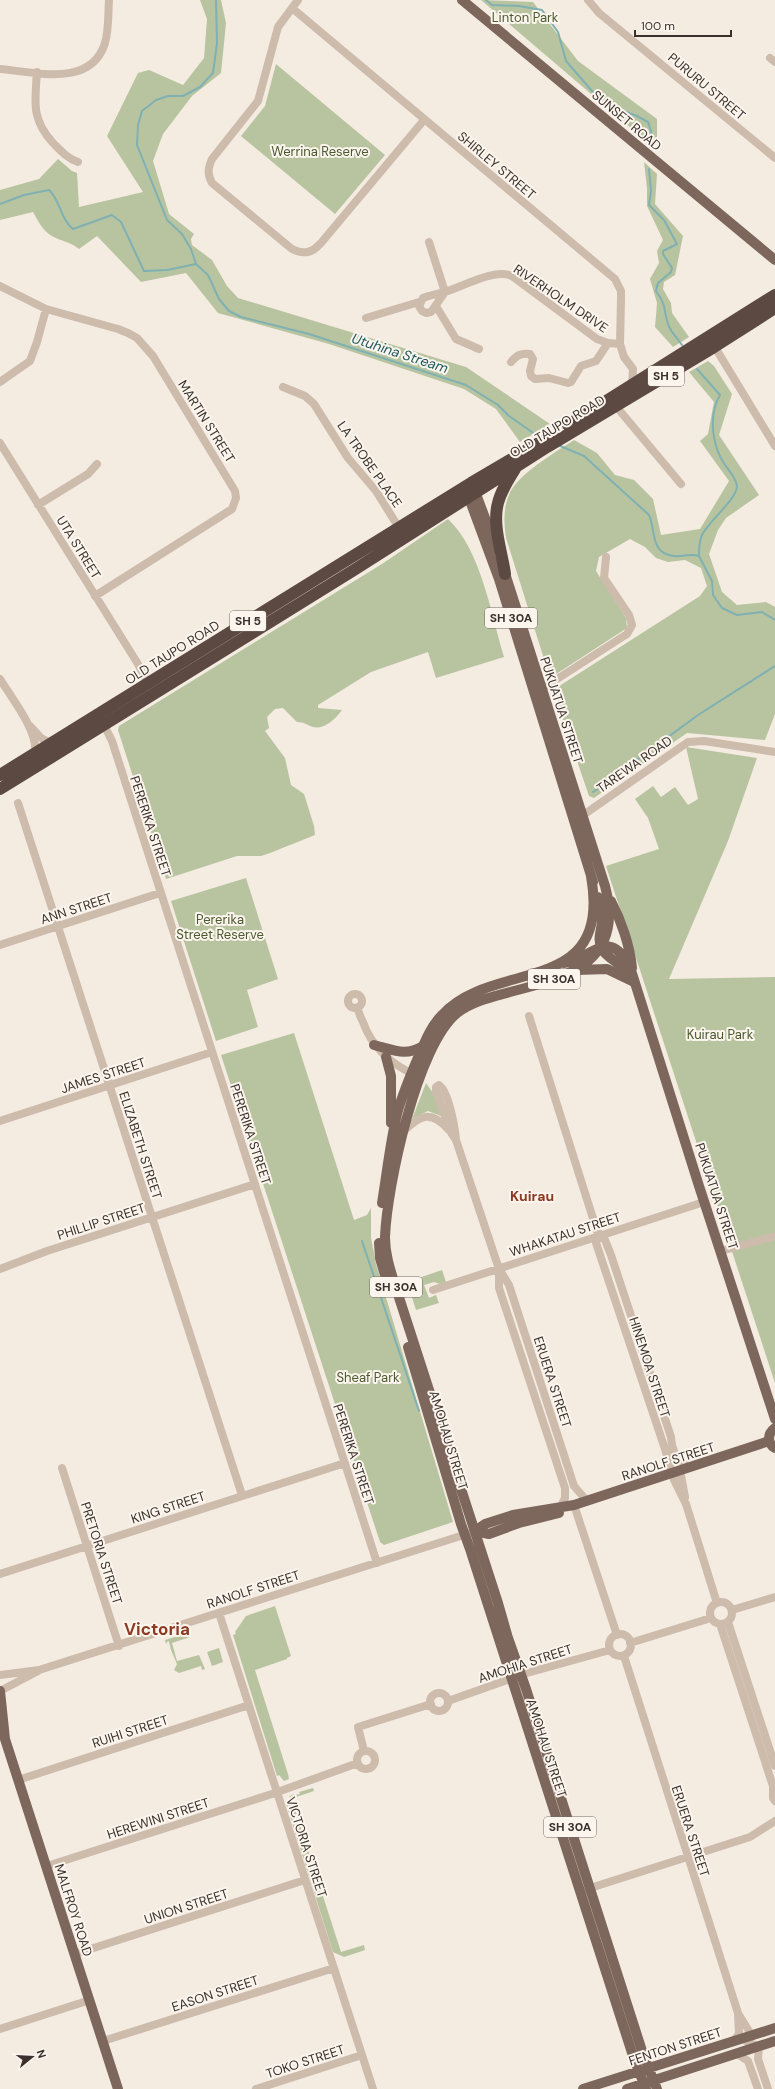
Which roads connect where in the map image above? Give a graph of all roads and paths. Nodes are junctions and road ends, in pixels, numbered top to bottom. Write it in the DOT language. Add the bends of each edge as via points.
graph roads {
  1 [pos="109,0"];
  2 [pos="298,0"];
  3 [pos="462,0"];
  4 [pos="588,0"];
  5 [pos="292,8"];
  6 [pos="0,69"];
  7 [pos="37,72"];
  8 [pos="424,120"];
  9 [pos="775,158"];
  10 [pos="78,162"];
  11 [pos="429,242"];
  12 [pos="775,260"];
  13 [pos="0,286"];
  14 [pos="445,292"];
  15 [pos="775,295"];
  16 [pos="419,302"];
  17 [pos="436,306"];
  18 [pos="775,308"];
  19 [pos="46,309"];
  20 [pos="366,318"];
  21 [pos="712,342"];
  22 [pos="608,343"];
  23 [pos="620,344"];
  24 [pos="479,348"];
  25 [pos="511,362"];
  26 [pos="633,369"];
  27 [pos="651,374"];
  28 [pos="0,382"];
  29 [pos="632,386"];
  30 [pos="283,387"];
  31 [pos="615,402"];
  32 [pos="0,443"];
  33 [pos="543,445"];
  34 [pos="775,446"];
  35 [pos="96,464"];
  36 [pos="516,466"];
  37 [pos="681,484"];
  38 [pos="470,490"];
  39 [pos="38,505"];
  40 [pos="399,528"];
  41 [pos="606,557"];
  42 [pos="354,570"];
  43 [pos="505,574"];
  44 [pos="314,595"];
  45 [pos="95,596"];
  46 [pos="281,601"];
  47 [pos="279,617"];
  48 [pos="247,622"];
  49 [pos="0,679"];
  50 [pos="156,683"];
  51 [pos="538,691"];
  52 [pos="101,720"];
  53 [pos="28,724"];
  54 [pos="51,744"];
  55 [pos="775,752"];
  56 [pos="35,754"];
  57 [pos="0,775"];
  58 [pos="0,789"];
  59 [pos="18,802"];
  60 [pos="578,818"];
  61 [pos="592,876"];
  62 [pos="160,893"];
  63 [pos="607,894"];
  64 [pos="57,926"];
  65 [pos="0,945"];
  66 [pos="600,946"];
  67 [pos="560,964"];
  68 [pos="576,970"];
  69 [pos="633,977"];
  70 [pos="358,1007"];
  71 [pos="529,1016"];
  72 [pos="374,1045"];
  73 [pos="423,1046"];
  74 [pos="212,1052"];
  75 [pos="386,1057"];
  76 [pos="416,1075"];
  77 [pos="109,1086"];
  78 [pos="0,1121"];
  79 [pos="450,1131"];
  80 [pos="403,1132"];
  81 [pos="456,1140"];
  82 [pos="392,1141"];
  83 [pos="255,1184"];
  84 [pos="704,1202"];
  85 [pos="152,1218"];
  86 [pos="599,1235"];
  87 [pos="775,1236"];
  88 [pos="721,1251"];
  89 [pos="0,1269"];
  90 [pos="499,1269"];
  91 [pos="433,1290"];
  92 [pos="775,1419"];
  93 [pos="775,1428"];
  94 [pos="772,1445"];
  95 [pos="447,1461"];
  96 [pos="345,1463"];
  97 [pos="62,1468"];
  98 [pos="680,1470"];
  99 [pos="242,1495"];
  100 [pos="587,1501"];
  101 [pos="574,1505"];
  102 [pos="561,1506"];
  103 [pos="470,1533"];
  104 [pos="86,1546"];
  105 [pos="377,1563"];
  106 [pos="0,1574"];
  107 [pos="775,1597"];
  108 [pos="717,1603"];
  109 [pos="732,1610"];
  110 [pos="219,1613"];
  111 [pos="711,1618"];
  112 [pos="724,1623"];
  113 [pos="617,1635"];
  114 [pos="630,1643"];
  115 [pos="119,1646"];
  116 [pos="610,1650"];
  117 [pos="624,1656"];
  118 [pos="39,1670"];
  119 [pos="0,1675"];
  120 [pos="516,1678"];
  121 [pos="0,1683"];
  122 [pos="0,1691"];
  123 [pos="448,1701"];
  124 [pos="431,1704"];
  125 [pos="249,1705"];
  126 [pos="3,1735"];
  127 [pos="364,1751"];
  128 [pos="358,1763"];
  129 [pos="775,1766"];
  130 [pos="18,1780"];
  131 [pos="277,1792"];
  132 [pos="775,1801"];
  133 [pos="775,1821"];
  134 [pos="687,1856"];
  135 [pos="46,1866"];
  136 [pos="305,1880"];
  137 [pos="584,1889"];
  138 [pos="75,1954"];
  139 [pos="334,1968"];
  140 [pos="90,2000"];
  141 [pos="775,2028"];
  142 [pos="0,2029"];
  143 [pos="103,2041"];
  144 [pos="775,2041"];
  145 [pos="742,2042"];
  146 [pos="759,2046"];
  147 [pos="362,2055"];
  148 [pos="644,2069"];
  149 [pos="650,2085"];
  150 [pos="118,2089"];
  151 [pos="256,2089"];
  152 [pos="372,2089"];
  153 [pos="583,2089"];
  154 [pos="627,2089"];
  155 [pos="758,2089"];
  156 [pos="768,2089"];
  1 -- 7 [label="street" via="105,42 95,62 76,73"];
  2 -- 5 [label="street"];
  3 -- 12 [label="main road, SUNSET ROAD"];
  4 -- 9 [label="street, PURURU STREET" via="599,13"];
  5 -- 8 [label="street, SHIRLEY STREET"];
  5 -- 8 [label="street" via="278,27 258,101 212,159 208,176 292,250 308,253 321,243"];
  6 -- 7 [label="street"];
  7 -- 10 [label="street" via="35,106 40,127 64,155"];
  8 -- 23 [label="street, SHIRLEY STREET" via="615,279 621,291"];
  11 -- 14 [label="street"];
  13 -- 19 [label="street, MARTIN STREET"];
  14 -- 16 [label="street, RIVERHOLM DRIVE" via="422,298"];
  14 -- 17 [label="street"];
  14 -- 22 [label="street, RIVERHOLM DRIVE" via="495,275 508,274 597,338"];
  15 -- 21 [label="highway, OLD TAUPO ROAD / SH 5"];
  16 -- 17 [label="street" via="419,306 426,314"];
  16 -- 20 [label="street, RIVERHOLM DRIVE"];
  17 -- 24 [label="street" via="456,339"];
  18 -- 21 [label="highway, OLD TAUPO ROAD / SH 5"];
  19 -- 28 [label="street" via="30,361"];
  19 -- 45 [label="street, MARTIN STREET" via="118,329 137,338 153,356 235,491 236,498 232,509"];
  21 -- 27 [label="highway, OLD TAUPO ROAD / SH 5"];
  21 -- 31 [label="highway, OLD TAUPO ROAD / SH 5"];
  21 -- 34 [label="street"];
  22 -- 23 [label="street, RIVERHOLM DRIVE"];
  22 -- 25 [label="street" via="596,362 581,366 568,384 549,378 535,379 531,376 533,359 530,354 522,353"];
  23 -- 26 [label="street, SHIRLEY STREET" via="624,357"];
  26 -- 27 [label="street"];
  26 -- 29 [label="street"];
  27 -- 29 [label="highway, OLD TAUPO ROAD / SH 5"];
  29 -- 31 [label="highway, OLD TAUPO ROAD / SH 5"];
  30 -- 40 [label="street, LA TROBE PLACE" via="305,396 314,404 348,458 376,491"];
  31 -- 33 [label="highway, OLD TAUPO ROAD / SH 5"];
  31 -- 37 [label="street"];
  32 -- 39 [label="street, UTA STREET"];
  33 -- 36 [label="highway, OLD TAUPO ROAD / SH 5"];
  33 -- 38 [label="highway, OLD TAUPO ROAD / SH 5"];
  35 -- 39 [label="street" via="88,474"];
  36 -- 38 [label="highway, OLD TAUPO ROAD / SH 5"];
  36 -- 43 [label="highway" via="500,496 497,510"];
  38 -- 40 [label="highway, OLD TAUPO ROAD / SH 5"];
  38 -- 42 [label="highway, OLD TAUPO ROAD / SH 5"];
  38 -- 43 [label="main road, PUKUATUA STREET / SH 30A"];
  38 -- 51 [label="main road, PUKUATUA STREET / SH 30A"];
  39 -- 45 [label="street, UTA STREET"];
  40 -- 42 [label="highway, OLD TAUPO ROAD / SH 5" via="396,538 367,556"];
  40 -- 46 [label="highway, OLD TAUPO ROAD / SH 5"];
  41 -- 51 [label="street" via="604,578 629,615 632,625 627,634"];
  42 -- 44 [label="highway, OLD TAUPO ROAD / SH 5"];
  43 -- 51 [label="main road, PUKUATUA STREET / SH 30A"];
  44 -- 46 [label="highway" via="304,596 287,605"];
  44 -- 47 [label="highway, OLD TAUPO ROAD / SH 5"];
  45 -- 50 [label="street, UTA STREET" via="146,680"];
  46 -- 48 [label="highway, OLD TAUPO ROAD / SH 5"];
  47 -- 48 [label="highway" via="273,613 254,623"];
  47 -- 50 [label="highway, OLD TAUPO ROAD / SH 5"];
  48 -- 50 [label="highway, OLD TAUPO ROAD / SH 5"];
  49 -- 53 [label="street"];
  50 -- 52 [label="highway, OLD TAUPO ROAD / SH 5"];
  51 -- 60 [label="main road, PUKUATUA STREET / SH 30A"];
  52 -- 54 [label="highway, OLD TAUPO ROAD / SH 5"];
  52 -- 58 [label="highway, OLD TAUPO ROAD / SH 5"];
  52 -- 62 [label="street, PERERIKA STREET" via="112,741"];
  53 -- 54 [label="street" via="41,738"];
  53 -- 56 [label="street" via="35,744"];
  54 -- 56 [label="highway, OLD TAUPO ROAD / SH 5"];
  55 -- 60 [label="street, TAREWA ROAD" via="704,741 688,742"];
  56 -- 57 [label="highway, OLD TAUPO ROAD / SH 5"];
  59 -- 64 [label="street, ELIZABETH STREET"];
  60 -- 61 [label="main road, PUKUATUA STREET / SH 30A"];
  60 -- 63 [label="main road, PUKUATUA STREET / SH 30A"];
  61 -- 66 [label="main road" via="601,909"];
  61 -- 67 [label="main road, AMOHAU STREET / SH 30A" via="595,900 591,926 578,949"];
  62 -- 64 [label="street, ANN STREET"];
  62 -- 74 [label="street, PERERIKA STREET"];
  63 -- 66 [label="main road, PUKUATUA STREET / SH 30A" via="610,919 606,936"];
  63 -- 69 [label="main road" via="618,915 630,955"];
  64 -- 65 [label="street, ANN STREET"];
  64 -- 77 [label="street, ELIZABETH STREET"];
  66 -- 67 [label="main road" via="575,961"];
  66 -- 68 [label="main road, AMOHAU STREET / SH 30A" via="592,958"];
  66 -- 69 [label="main road, PUKUATUA STREET" via="616,951 628,963"];
  67 -- 73 [label="main road, AMOHAU STREET / SH 30A" via="463,998 448,1008 435,1022"];
  68 -- 69 [label="main road" via="607,969"];
  68 -- 76 [label="main road, AMOHAU STREET / SH 30A" via="538,984 486,998 466,1007 444,1026"];
  69 -- 84 [label="main road, PUKUATUA STREET"];
  70 -- 72 [label="street"];
  71 -- 86 [label="street, HINEMOA STREET"];
  72 -- 73 [label="main road" via="410,1053"];
  72 -- 75 [label="street"];
  73 -- 76 [label="main road, AMOHAU STREET / SH 30A"];
  74 -- 77 [label="street, JAMES STREET"];
  74 -- 83 [label="street, PERERIKA STREET"];
  75 -- 76 [label="street"];
  75 -- 82 [label="main road" via="391,1076"];
  76 -- 80 [label="main road, AMOHAU STREET / SH 30A"];
  76 -- 82 [label="main road, AMOHAU STREET / SH 30A" via="401,1101"];
  77 -- 78 [label="street, JAMES STREET"];
  77 -- 85 [label="street, ELIZABETH STREET"];
  79 -- 80 [label="street, ERUERA STREET" via="441,1121 427,1116 417,1120"];
  79 -- 81 [label="street, ERUERA STREET"];
  79 -- 81 [label="street, ERUERA STREET" via="436,1091 439,1084 444,1091"];
  80 -- 95 [label="main road, AMOHAU STREET / SH 30A" via="388,1210 386,1248"];
  81 -- 90 [label="street, ERUERA STREET"];
  82 -- 95 [label="main road, AMOHAU STREET / SH 30A" via="380,1220 380,1258"];
  83 -- 85 [label="street, PHILLIP STREET"];
  83 -- 96 [label="street, PERERIKA STREET"];
  84 -- 86 [label="street, WHAKATAU STREET"];
  84 -- 88 [label="main road, PUKUATUA STREET"];
  85 -- 89 [label="street, PHILLIP STREET" via="47,1251"];
  85 -- 99 [label="street, ELIZABETH STREET"];
  86 -- 90 [label="street, WHAKATAU STREET"];
  86 -- 98 [label="street, HINEMOA STREET" via="605,1240 611,1255"];
  86 -- 98 [label="street, HINEMOA STREET" via="596,1243 665,1448"];
  87 -- 88 [label="street"];
  88 -- 92 [label="main road, PUKUATUA STREET"];
  90 -- 91 [label="street, WHAKATAU STREET"];
  90 -- 100 [label="street, ERUERA STREET" via="509,1285 574,1486"];
  90 -- 102 [label="street, ERUERA STREET" via="499,1288 565,1488"];
  93 -- 94 [label="main road" via="770,1433"];
  94 -- 98 [label="main road, RANOLF STREET"];
  95 -- 103 [label="main road, AMOHAU STREET / SH 30A"];
  96 -- 99 [label="street, KING STREET"];
  96 -- 105 [label="street, PERERIKA STREET"];
  97 -- 104 [label="street, PRETORIA STREET"];
  98 -- 100 [label="main road, RANOLF STREET"];
  98 -- 108 [label="street, HINEMOA STREET" via="686,1504"];
  99 -- 104 [label="street, KING STREET"];
  100 -- 101 [label="main road, RANOLF STREET"];
  101 -- 102 [label="main road, RANOLF STREET"];
  101 -- 103 [label="main road, RANOLF STREET" via="558,1514 519,1523 489,1534"];
  101 -- 113 [label="street"];
  102 -- 103 [label="main road, RANOLF STREET" via="513,1515 485,1524"];
  103 -- 105 [label="street, RANOLF STREET"];
  103 -- 120 [label="main road, AMOHAU STREET / SH 30A"];
  104 -- 106 [label="street, KING STREET"];
  104 -- 115 [label="street, PRETORIA STREET"];
  105 -- 110 [label="street, RANOLF STREET"];
  107 -- 109 [label="street"];
  108 -- 109 [label="street" via="726,1603"];
  108 -- 111 [label="street" via="711,1610"];
  109 -- 112 [label="street" via="732,1616"];
  110 -- 115 [label="street, RANOLF STREET"];
  110 -- 125 [label="street, VICTORIA STREET"];
  111 -- 112 [label="street"];
  111 -- 114 [label="street"];
  112 -- 129 [label="street"];
  112 -- 132 [label="street" via="773,1786 772,1796"];
  113 -- 114 [label="street" via="624,1635"];
  113 -- 116 [label="street" via="612,1638"];
  114 -- 117 [label="street" via="630,1651"];
  115 -- 118 [label="street, RANOLF STREET"];
  116 -- 117 [label="street" via="616,1656"];
  116 -- 120 [label="street, AMOHIA STREET"];
  117 -- 134 [label="street, ERUERA STREET"];
  118 -- 119 [label="street, RANOLF STREET"];
  118 -- 122 [label="street, RANOLF STREET"];
  120 -- 123 [label="street, AMOHIA STREET"];
  120 -- 137 [label="main road, AMOHAU STREET / SH 30A"];
  121 -- 122 [label="main road, MALFROY ROAD"];
  122 -- 126 [label="main road, MALFROY ROAD"];
  123 -- 124 [label="street, AMOHIA STREET" via="447,1707 441,1710"];
  123 -- 124 [label="street, AMOHIA STREET" via="444,1695 436,1693 431,1697"];
  124 -- 127 [label="street, AMOHIA STREET" via="358,1727"];
  125 -- 130 [label="street, RUIHI STREET"];
  125 -- 131 [label="street, VICTORIA STREET"];
  126 -- 130 [label="main road, MALFROY ROAD"];
  127 -- 128 [label="street" via="358,1756"];
  127 -- 128 [label="street, AMOHIA STREET" via="370,1751 374,1755 374,1764 366,1769"];
  128 -- 131 [label="street, AMOHIA STREET"];
  130 -- 135 [label="main road, MALFROY ROAD"];
  131 -- 135 [label="street, HEREWINI STREET"];
  131 -- 136 [label="street, VICTORIA STREET"];
  133 -- 134 [label="street" via="750,1838"];
  134 -- 137 [label="street"];
  134 -- 145 [label="street, ERUERA STREET" via="738,2013 749,2031"];
  135 -- 138 [label="main road, MALFROY ROAD"];
  136 -- 138 [label="street, UNION STREET"];
  136 -- 139 [label="street, VICTORIA STREET"];
  137 -- 148 [label="main road, AMOHAU STREET / SH 30A"];
  138 -- 140 [label="main road, MALFROY ROAD"];
  139 -- 143 [label="street, EASON STREET"];
  139 -- 147 [label="street, VICTORIA STREET"];
  140 -- 142 [label="street"];
  140 -- 143 [label="main road, MALFROY ROAD"];
  141 -- 145 [label="main road, FENTON STREET"];
  143 -- 150 [label="main road, MALFROY ROAD"];
  144 -- 146 [label="main road, FENTON STREET"];
  145 -- 146 [label="main road, FENTON STREET"];
  145 -- 148 [label="main road, FENTON STREET"];
  145 -- 149 [label="main road, FENTON STREET"];
  145 -- 155 [label="street, ERUERA STREET"];
  146 -- 156 [label="street" via="758,2059"];
  147 -- 151 [label="street, TOKO STREET"];
  147 -- 152 [label="street, VICTORIA STREET"];
  148 -- 149 [label="main road, AMOHAU STREET / SH 30A"];
  148 -- 153 [label="main road, FENTON STREET"];
  149 -- 154 [label="main road, FENTON STREET"];
}
